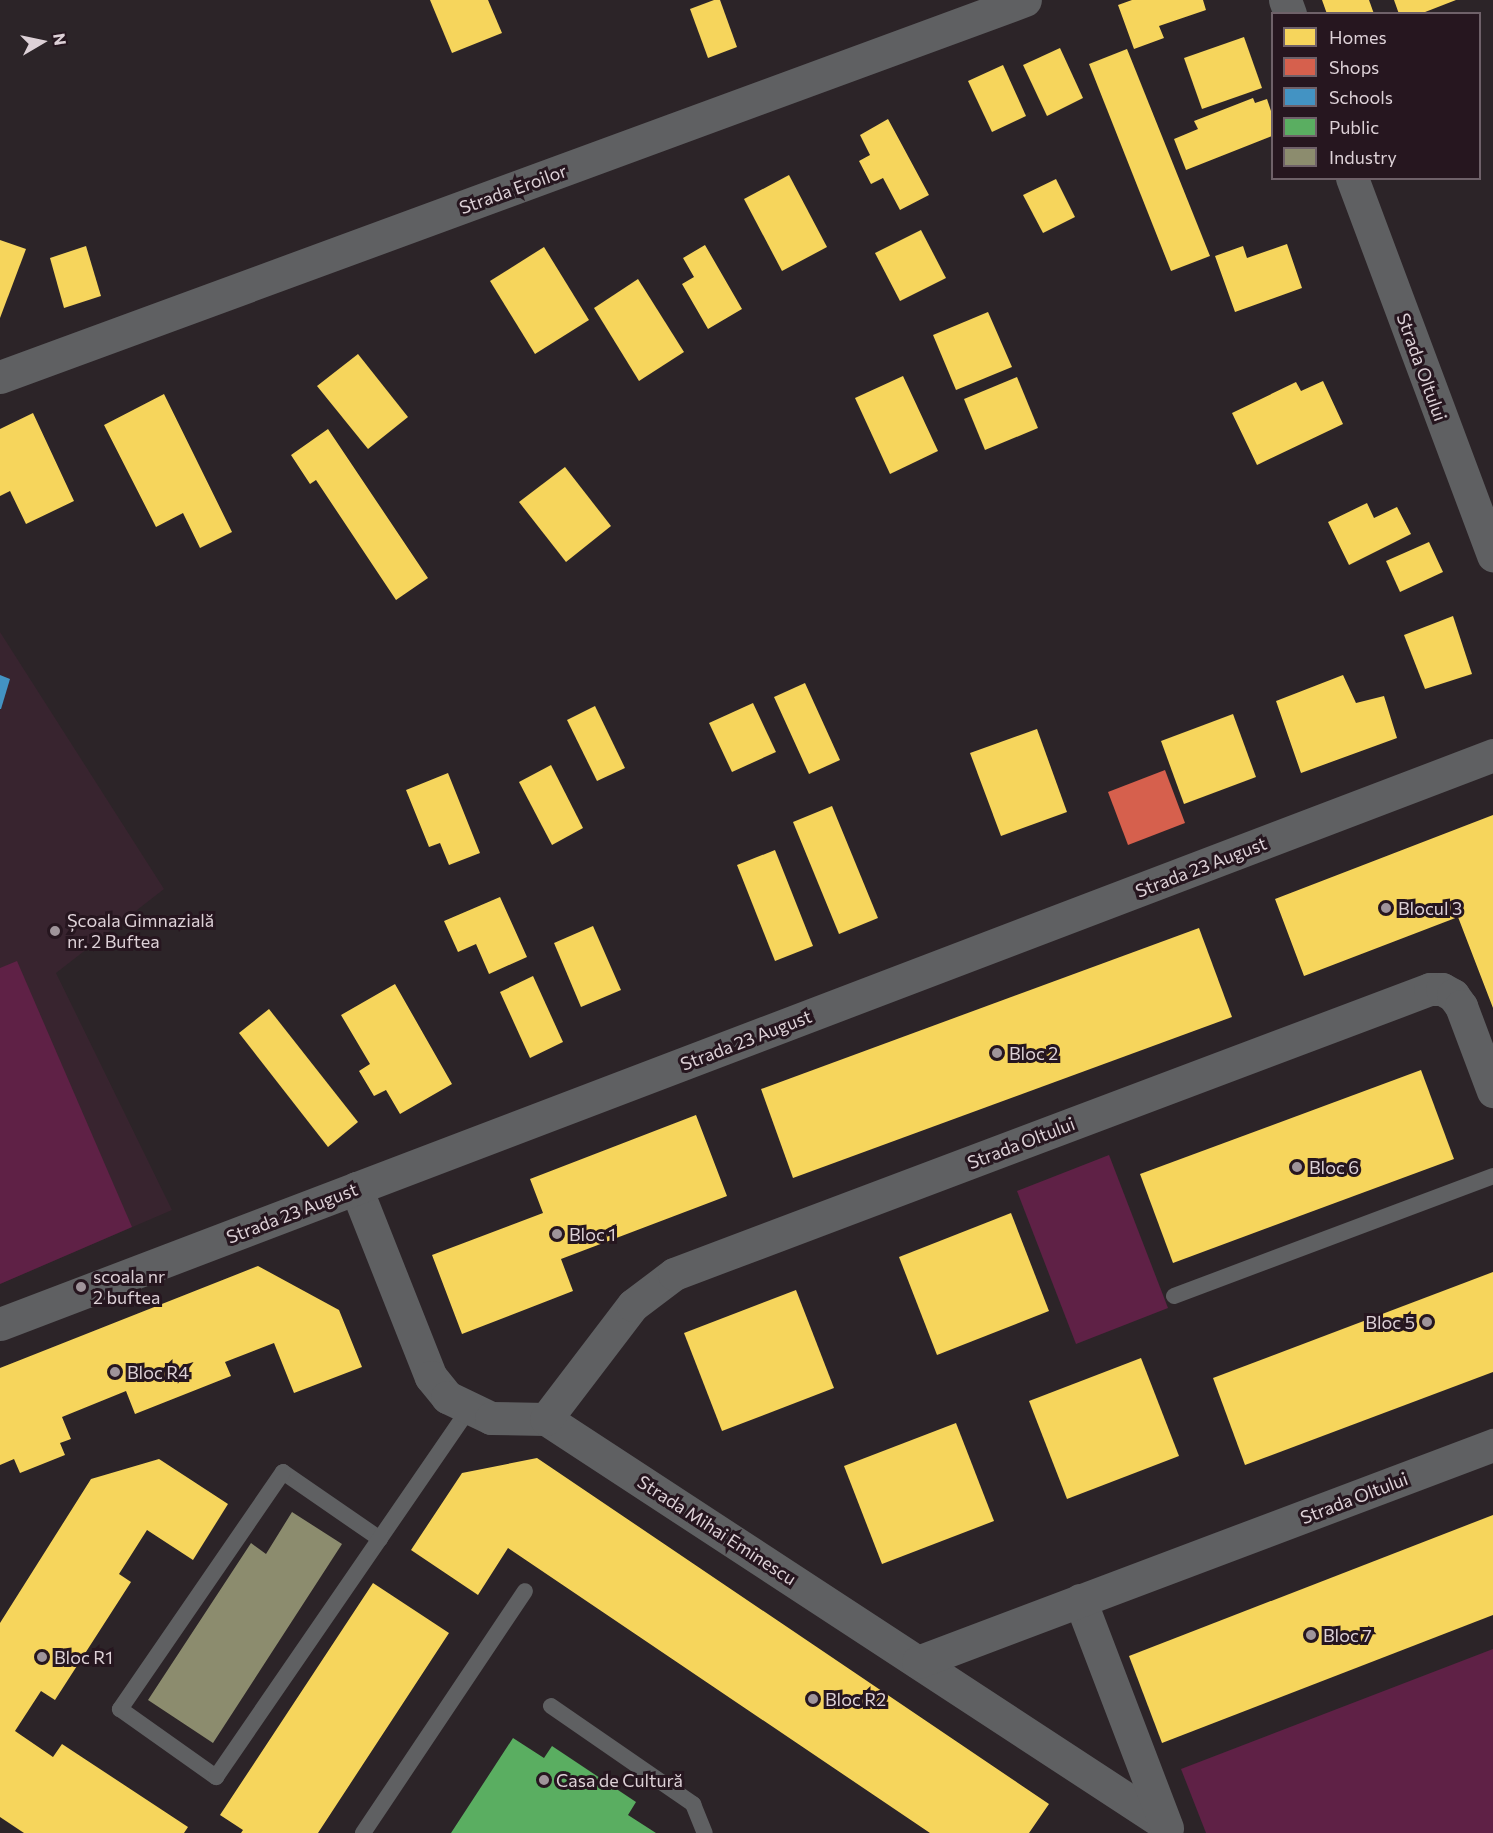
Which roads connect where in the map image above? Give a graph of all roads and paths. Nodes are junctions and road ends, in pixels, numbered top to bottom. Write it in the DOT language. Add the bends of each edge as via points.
graph roads {
  1 [pos="1025,0"];
  2 [pos="1353,180"];
  3 [pos="0,377"];
  4 [pos="1493,556"];
  5 [pos="1493,755"];
  6 [pos="1493,1091"];
  7 [pos="1493,1176"];
  8 [pos="356,1188"];
  9 [pos="1174,1296"];
  10 [pos="0,1324"];
  11 [pos="468,1410"];
  12 [pos="546,1419"];
  13 [pos="1493,1445"];
  14 [pos="380,1539"];
  15 [pos="525,1591"];
  16 [pos="1080,1600"];
  17 [pos="918,1662"];
  18 [pos="551,1706"];
  19 [pos="1167,1828"];
  20 [pos="363,1833"];
  21 [pos="705,1833"];
  1 -- 3 [label="street, Strada Eroilor"];
  2 -- 4 [label="street, Strada Oltului"];
  5 -- 8 [label="street, Strada 23 August"];
  6 -- 12 [label="street, Strada Oltului" via="1461,1006 1442,988 1430,989 674,1274 633,1305"];
  7 -- 9 [label="lane"];
  8 -- 10 [label="street, Strada 23 August"];
  8 -- 11 [label="street" via="431,1377 447,1397"];
  11 -- 12 [label="street" via="491,1418"];
  11 -- 14 [label="lane"];
  12 -- 17 [label="street, Strada Mihai Eminescu"];
  13 -- 16 [label="street, Strada Oltului"];
  14 -- 14 [label="lane" via="216,1777 120,1709 283,1472"];
  15 -- 20 [label="lane"];
  16 -- 17 [label="street, Strada Oltului"];
  16 -- 19 [label="street"];
  17 -- 19 [label="street, Strada Mihai Eminescu"];
  18 -- 21 [label="lane" via="693,1803"];
}
